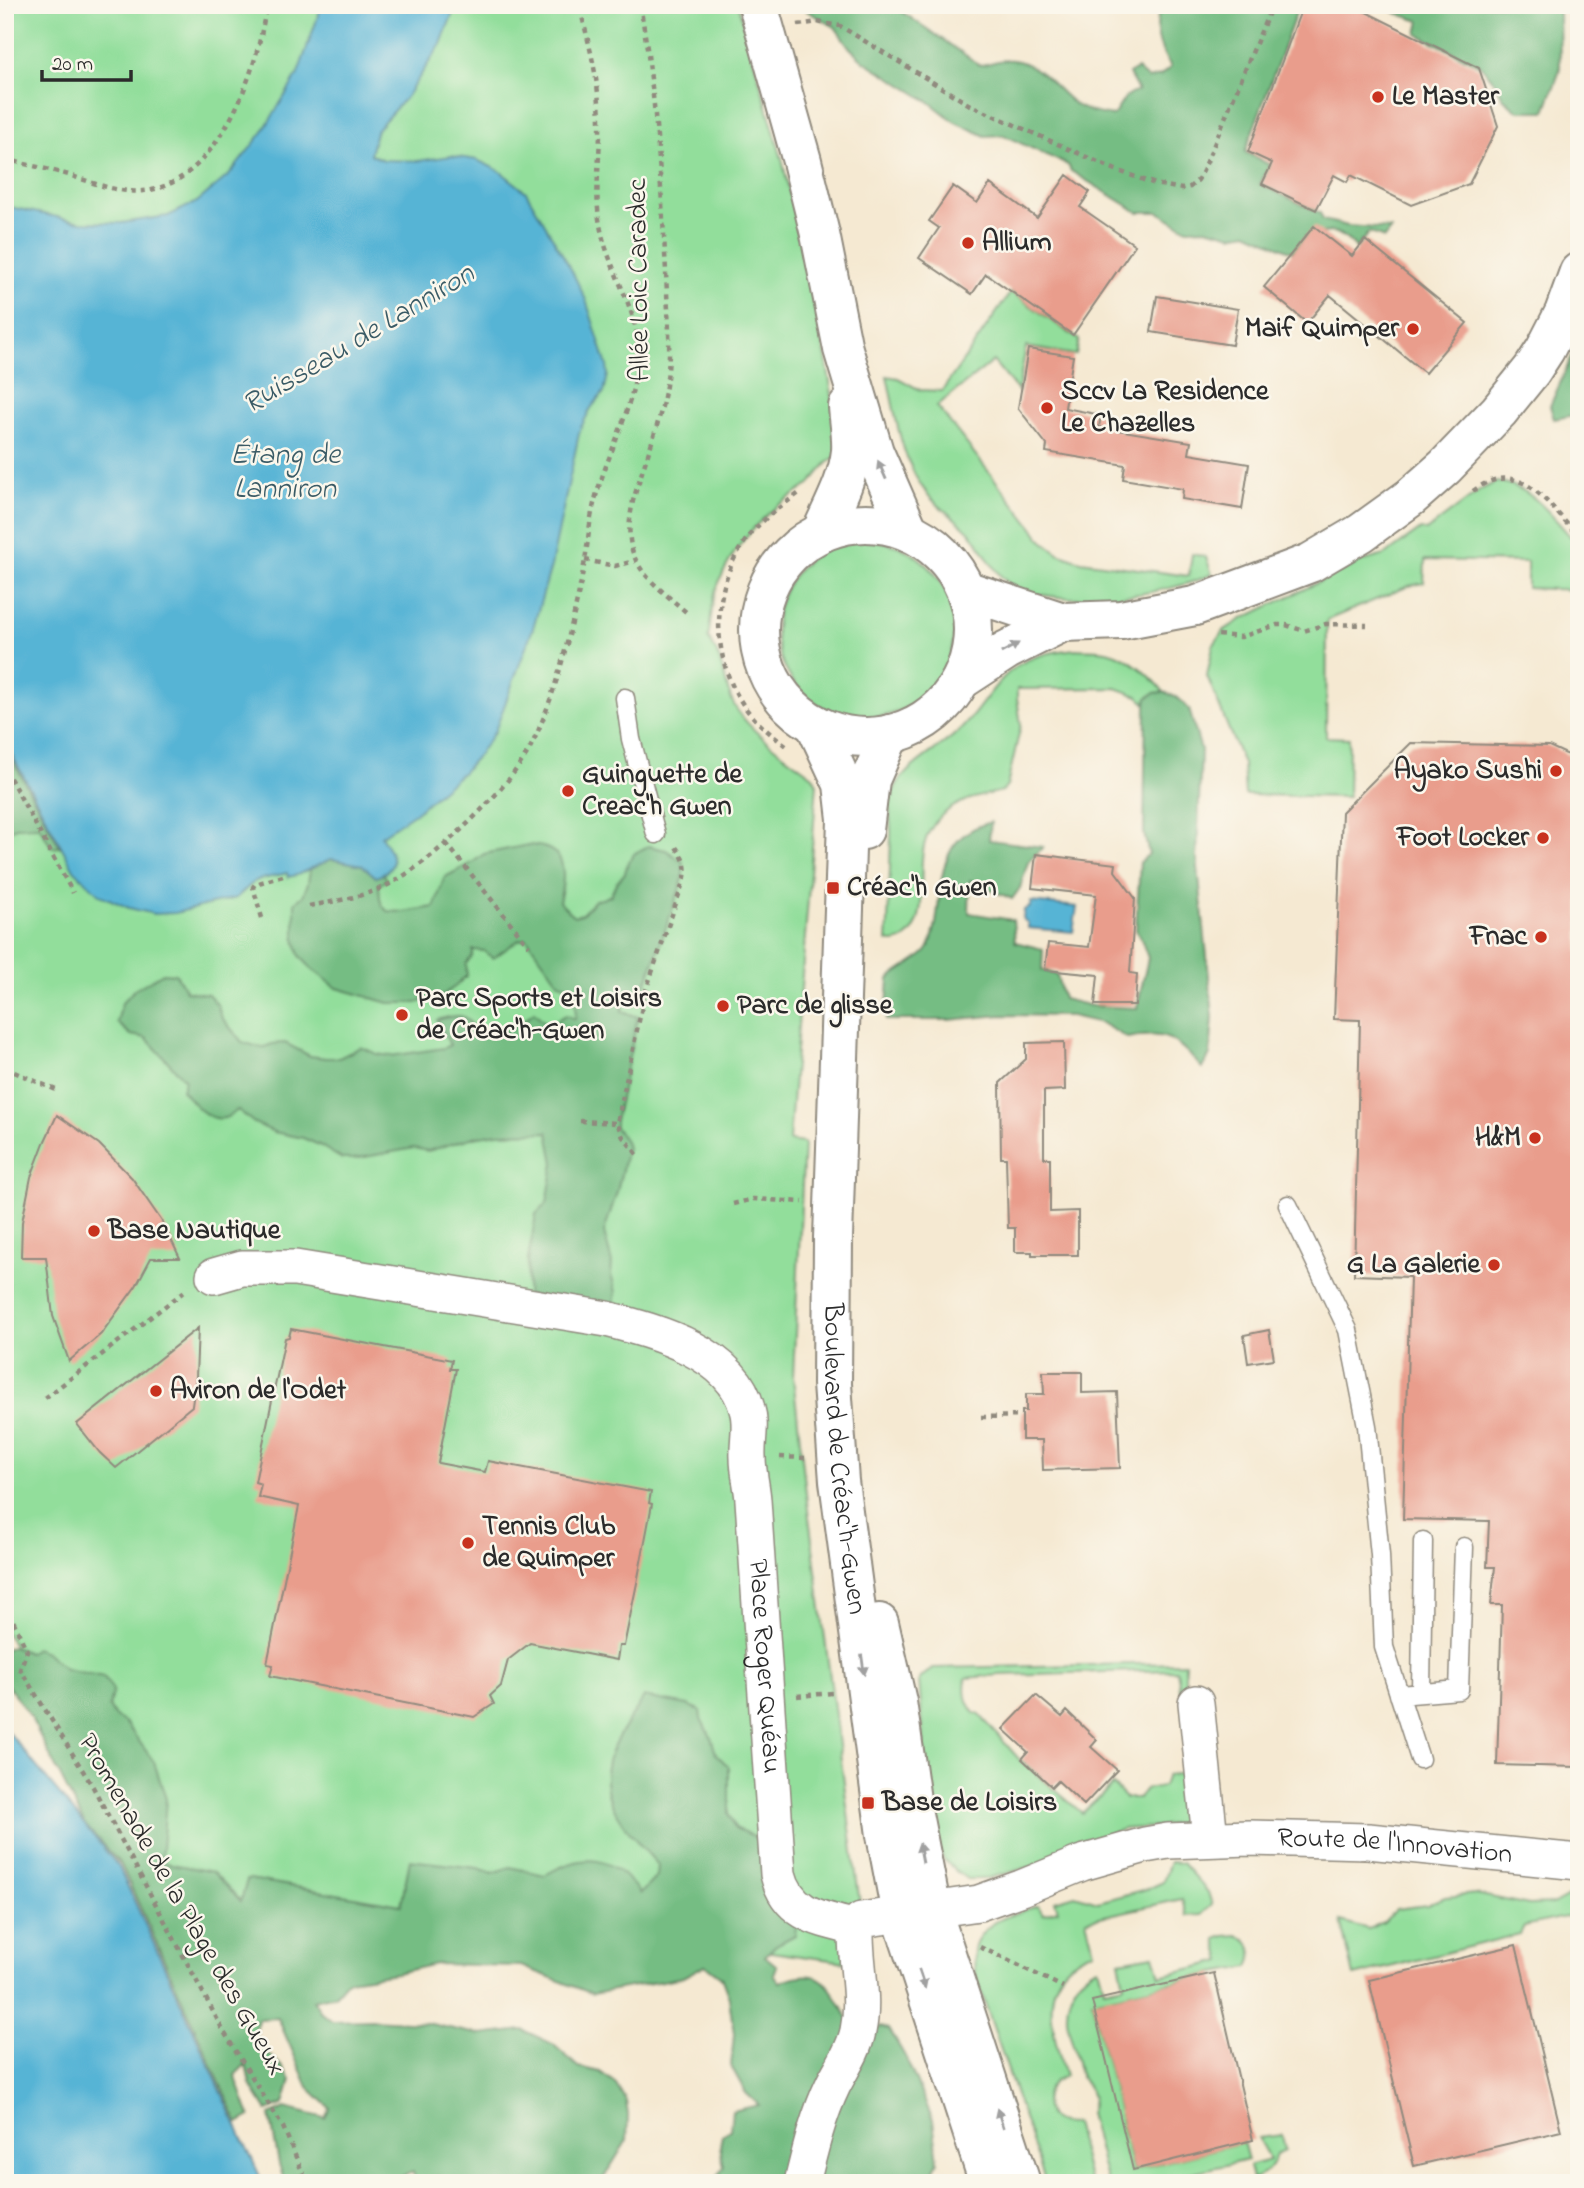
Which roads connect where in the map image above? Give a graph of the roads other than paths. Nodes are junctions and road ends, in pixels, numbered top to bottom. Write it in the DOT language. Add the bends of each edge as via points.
graph roads {
  1 [pos="758,5"];
  2 [pos="1579,272"];
  3 [pos="843,349"];
  4 [pos="821,533"];
  5 [pos="909,533"];
  6 [pos="968,591"];
  7 [pos="1063,622"];
  8 [pos="961,680"];
  9 [pos="625,698"];
  10 [pos="890,734"];
  11 [pos="805,738"];
  12 [pos="656,834"];
  13 [pos="1287,1205"];
  14 [pos="214,1276"];
  15 [pos="1423,1541"];
  16 [pos="1464,1547"];
  17 [pos="1421,1693"];
  18 [pos="1399,1695"];
  19 [pos="1196,1703"];
  20 [pos="1420,1759"];
  21 [pos="1210,1838"];
  22 [pos="1579,1862"];
  23 [pos="925,1923"];
  24 [pos="857,1928"];
  25 [pos="977,2147"];
  26 [pos="802,2183"];
  27 [pos="989,2183"];
  28 [pos="1004,2183"];
  29 [pos="1021,2183"];
  1 -- 3 [label="street" via="814,209"];
  2 -- 7 [label="street" via="1564,313 1532,370 1499,411 1426,485 1361,533 1310,563 1216,599 1121,620"];
  3 -- 4 [label="street" via="851,450 844,482"];
  5 -- 3 [label="street, one-way" via="874,452"];
  4 -- 5 [label="street" via="848,524 876,524"];
  4 -- 11 [label="street" via="802,544 772,578 759,621 764,666"];
  5 -- 6 [label="street" via="942,555"];
  6 -- 7 [label="street"];
  6 -- 8 [label="street" via="973,635"];
  8 -- 7 [label="street, one-way"];
  8 -- 10 [label="street" via="947,701 928,717"];
  9 -- 12 [label="lane"];
  10 -- 11 [label="street"];
  23 -- 10 [label="street, Boulevard de Créac'h-Gwen, one-way" via="897,1702 866,1555 850,1364 864,824 870,780"];
  11 -- 23 [label="street, Boulevard de Créac'h-Gwen, one-way" via="844,784 847,818 833,1238 832,1384 838,1470 890,1861"];
  13 -- 18 [label="lane" via="1348,1330 1367,1426 1384,1647"];
  14 -- 24 [label="street, Place Roger Quéau" via="242,1268 295,1268 607,1319 691,1346 734,1382 747,1406 750,1426 747,1456 781,1886 803,1911"];
  15 -- 17 [label="lane"];
  16 -- 17 [label="lane" via="1459,1690"];
  17 -- 18 [label="lane"];
  18 -- 20 [label="lane"];
  19 -- 21 [label="street"];
  21 -- 22 [label="street, Route de l'Innovation" via="1368,1841"];
  21 -- 23 [label="street, Route de l'Innovation" via="1145,1844"];
  23 -- 24 [label="street, Route de l'Innovation" via="868,1918"];
  23 -- 25 [label="street, Boulevard de Créac'h-Gwen, one-way"];
  29 -- 23 [label="street, Boulevard de Créac'h-Gwen, one-way"];
  24 -- 26 [label="street" via="858,2029 826,2102"];
  25 -- 27 [label="street, Boulevard de Créac'h-Gwen"];
  25 -- 28 [label="street" via="997,2163"];
}
